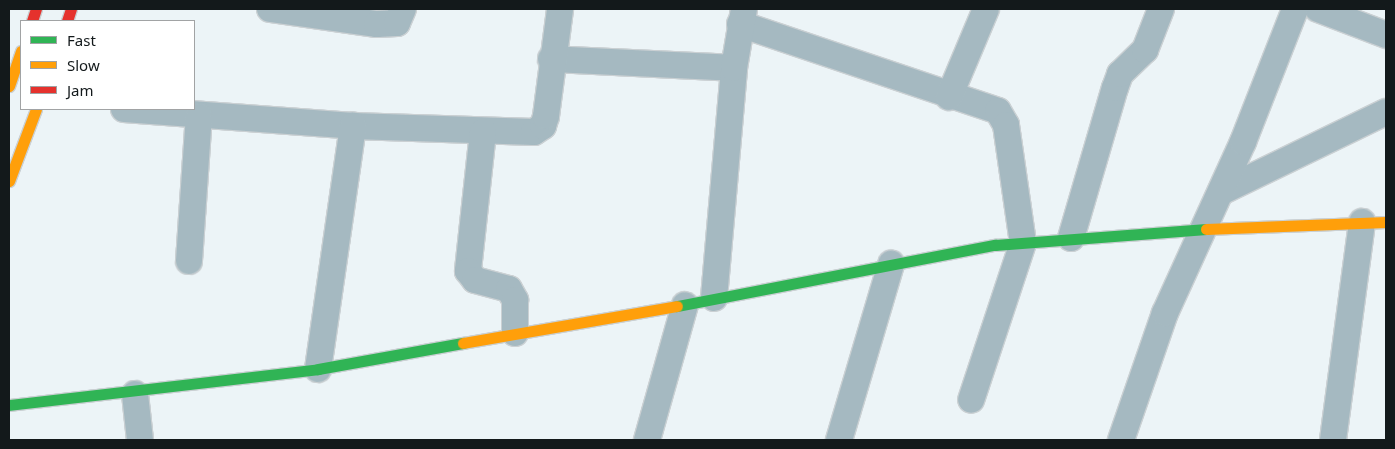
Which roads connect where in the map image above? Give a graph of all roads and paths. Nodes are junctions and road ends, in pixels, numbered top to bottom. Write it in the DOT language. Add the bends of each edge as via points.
graph roads {
  1 [pos="270,9"];
  2 [pos="403,9"];
  3 [pos="560,9"];
  4 [pos="986,9"];
  5 [pos="1161,9"];
  6 [pos="1295,9"];
  7 [pos="1318,9"];
  8 [pos="742,16"];
  9 [pos="1386,35"];
  10 [pos="20,54"];
  11 [pos="551,59"];
  12 [pos="734,68"];
  13 [pos="9,86"];
  14 [pos="949,97"];
  15 [pos="36,110"];
  16 [pos="135,110"];
  17 [pos="1386,112"];
  18 [pos="198,116"];
  19 [pos="353,126"];
  20 [pos="483,132"];
  21 [pos="9,181"];
  22 [pos="1221,192"];
  23 [pos="1374,222"];
  24 [pos="1201,230"];
  25 [pos="1071,238"];
  26 [pos="1023,243"];
  27 [pos="189,261"];
  28 [pos="891,264"];
  29 [pos="714,298"];
  30 [pos="685,305"];
  31 [pos="516,333"];
  32 [pos="318,369"];
  33 [pos="135,394"];
  34 [pos="972,400"];
  35 [pos="9,405"];
  36 [pos="140,440"];
  37 [pos="647,440"];
  38 [pos="839,440"];
  39 [pos="1121,440"];
  40 [pos="1333,440"];
  1 -- 2 [label="street" via="377,24 397,23"];
  3 -- 11 [label="street"];
  4 -- 14 [label="street"];
  5 -- 25 [label="street" via="1145,50 1120,74"];
  6 -- 22 [label="street"];
  7 -- 9 [label="street"];
  8 -- 12 [label="street"];
  8 -- 14 [label="street"];
  10 -- 13 [label="street"];
  11 -- 12 [label="street"];
  11 -- 20 [label="street" via="543,126 534,132"];
  12 -- 29 [label="street"];
  14 -- 26 [label="street" via="989,105 1006,125"];
  15 -- 21 [label="street"];
  16 -- 18 [label="street"];
  17 -- 22 [label="street"];
  18 -- 19 [label="street"];
  18 -- 27 [label="street"];
  19 -- 20 [label="street"];
  19 -- 32 [label="street"];
  20 -- 31 [label="street" via="468,271 476,280 509,289 516,300"];
  22 -- 24 [label="street"];
  23 -- 24 [label="street"];
  23 -- 40 [label="street"];
  24 -- 25 [label="street"];
  24 -- 39 [label="street"];
  25 -- 26 [label="street"];
  26 -- 28 [label="street"];
  26 -- 34 [label="street"];
  28 -- 29 [label="street"];
  28 -- 38 [label="street"];
  29 -- 30 [label="street"];
  30 -- 31 [label="street"];
  30 -- 37 [label="street"];
  31 -- 32 [label="street"];
  32 -- 33 [label="street"];
  33 -- 35 [label="street"];
  33 -- 36 [label="street"];
}
